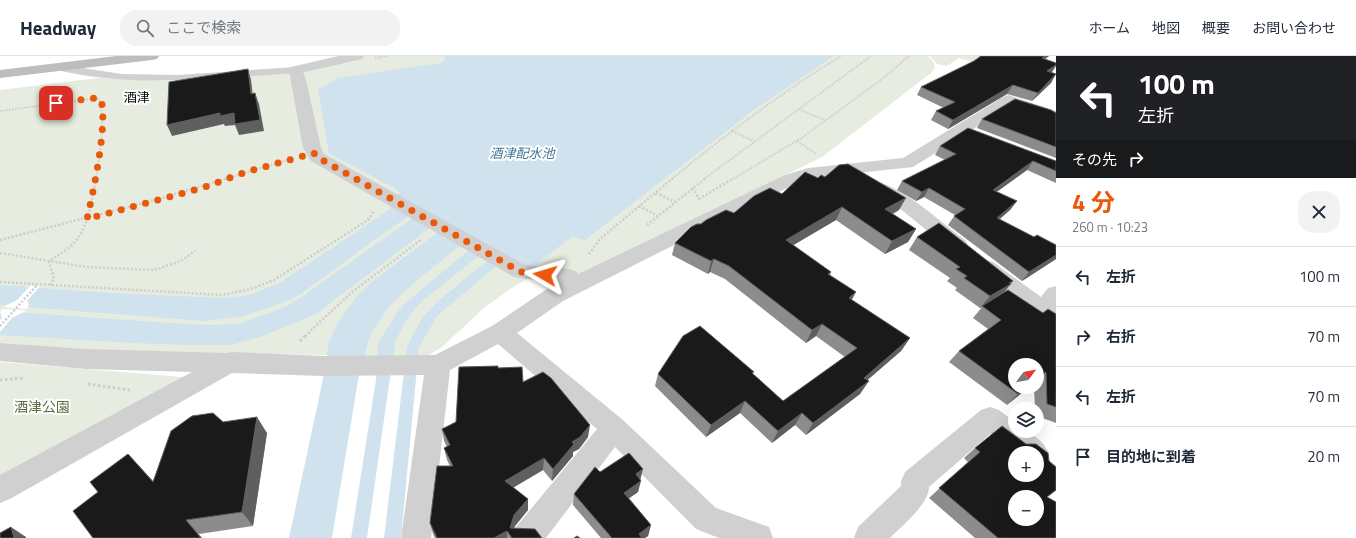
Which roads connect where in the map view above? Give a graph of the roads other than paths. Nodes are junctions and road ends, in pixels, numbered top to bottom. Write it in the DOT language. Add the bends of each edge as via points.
graph roads {
  1 [pos="152,56"];
  2 [pos="357,56"];
  3 [pos="56,67"];
  4 [pos="296,70"];
  5 [pos="0,74"];
  6 [pos="1056,116"];
  7 [pos="962,129"];
  8 [pos="983,138"];
  9 [pos="848,170"];
  10 [pos="569,277"];
  11 [pos="1056,294"];
  12 [pos="1049,315"];
  13 [pos="500,332"];
  14 [pos="0,352"];
  15 [pos="231,362"];
  16 [pos="431,365"];
  17 [pos="614,428"];
  18 [pos="1026,446"];
  19 [pos="1044,460"];
  20 [pos="1056,469"];
  21 [pos="0,490"];
  22 [pos="416,538"];
  23 [pos="527,538"];
  24 [pos="758,538"];
  25 [pos="869,538"];
  1 -- 3 [label="main road"];
  2 -- 4 [label="street"];
  3 -- 4 [label="lane" via="122,77 178,78"];
  3 -- 5 [label="main road"];
  4 -- 10 [label="street" via="312,148 317,157 521,272"];
  6 -- 7 [label="street" via="1008,100"];
  7 -- 8 [label="street"];
  7 -- 9 [label="street" via="907,163"];
  9 -- 12 [label="street" via="910,207"];
  9 -- 13 [label="street" via="808,174 791,179 555,295"];
  11 -- 12 [label="street"];
  13 -- 16 [label="street"];
  13 -- 17 [label="street"];
  14 -- 15 [label="street" via="86,358"];
  15 -- 16 [label="street" via="324,366"];
  15 -- 21 [label="street"];
  16 -- 22 [label="street"];
  17 -- 23 [label="street"];
  17 -- 24 [label="street" via="706,519"];
  18 -- 25 [label="street" via="990,418 915,481 915,492"];
  19 -- 20 [label="street"];
}
